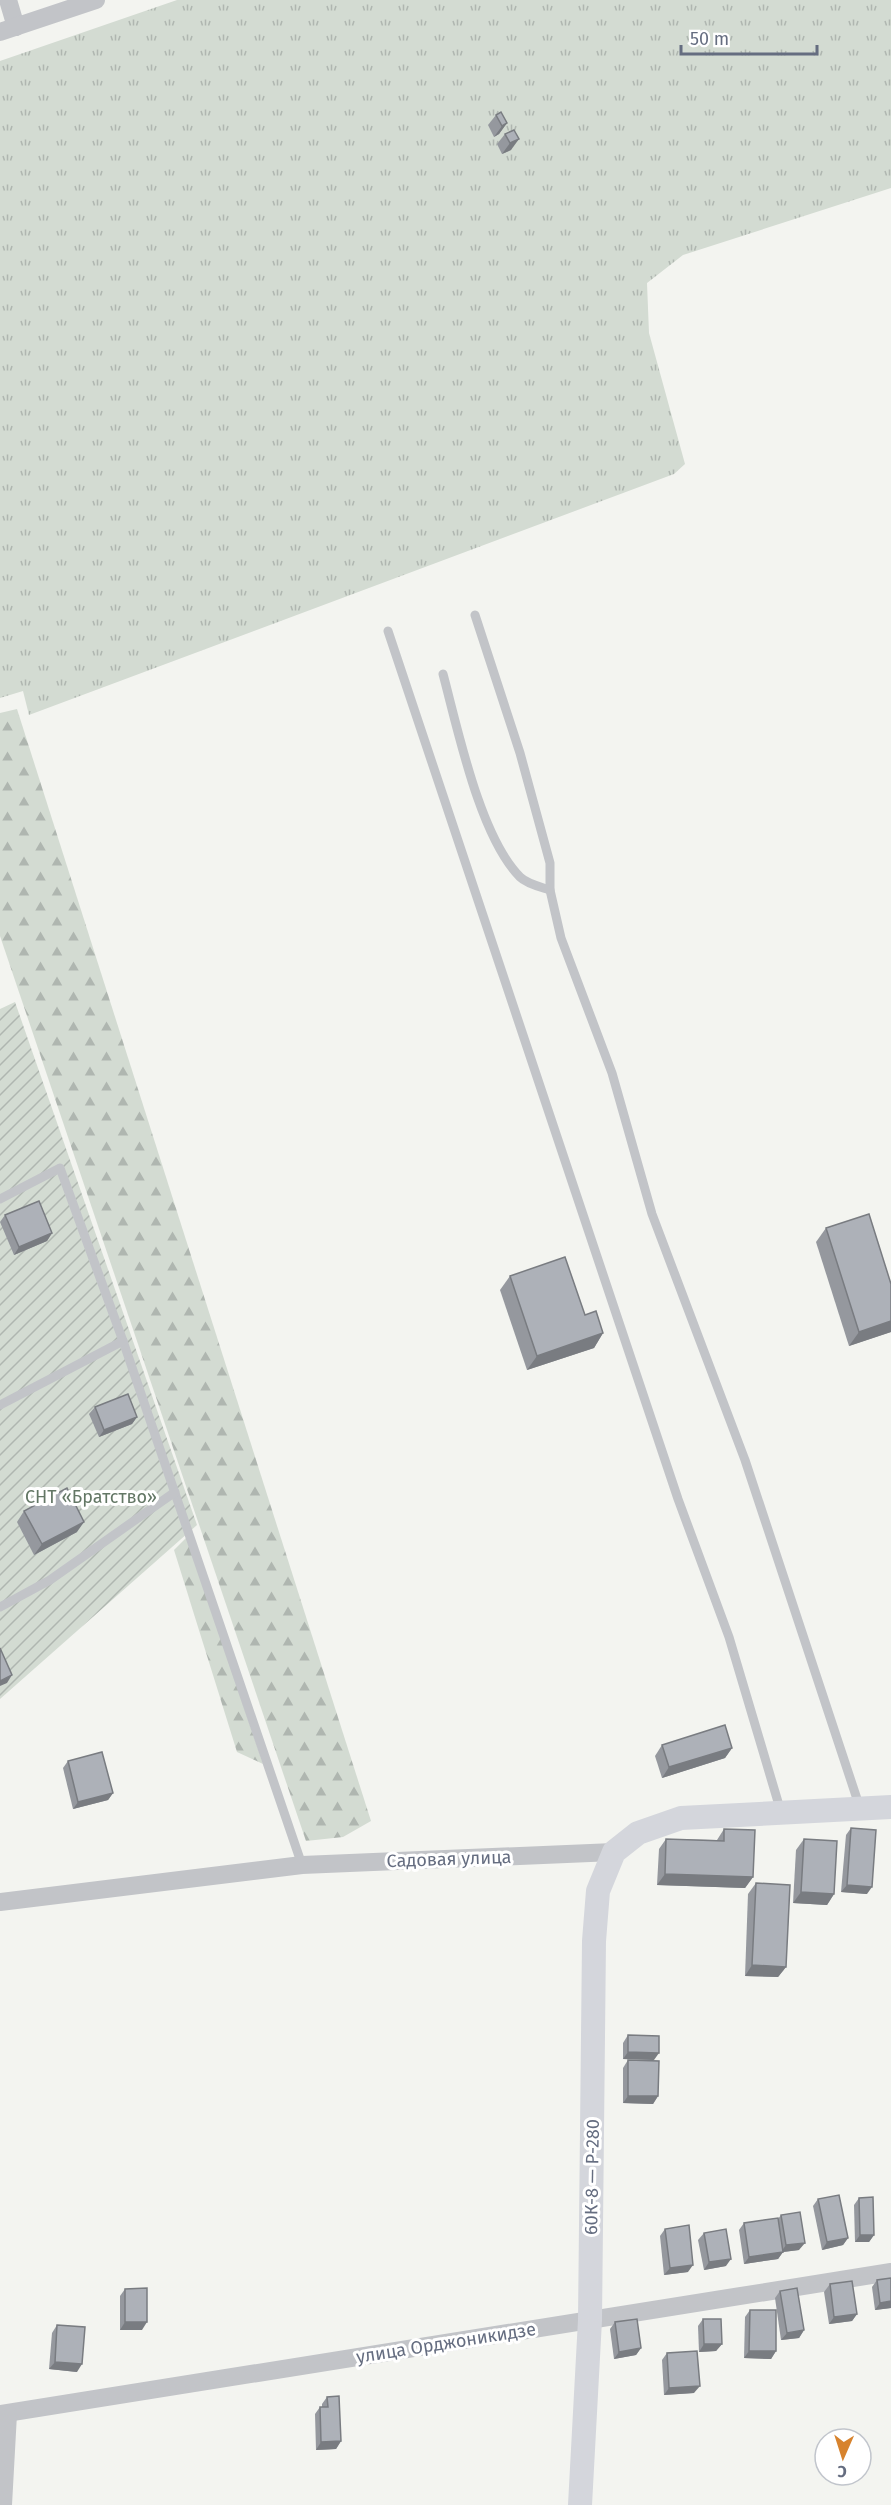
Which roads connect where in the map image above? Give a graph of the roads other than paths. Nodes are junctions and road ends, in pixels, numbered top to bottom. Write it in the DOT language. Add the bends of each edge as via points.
graph roads {
  1 [pos="8,0"];
  2 [pos="96,0"];
  3 [pos="8,29"];
  4 [pos="475,615"];
  5 [pos="388,631"];
  6 [pos="442,674"];
  7 [pos="550,890"];
  8 [pos="0,1199"];
  9 [pos="123,1341"];
  10 [pos="0,1405"];
  11 [pos="175,1492"];
  12 [pos="0,1607"];
  13 [pos="891,1807"];
  14 [pos="860,1808"];
  15 [pos="781,1812"];
  16 [pos="614,1852"];
  17 [pos="302,1865"];
  18 [pos="0,1902"];
  19 [pos="891,2272"];
  20 [pos="590,2320"];
  21 [pos="4,2414"];
  22 [pos="3,2505"];
  23 [pos="580,2505"];
  1 -- 3 [label="street"];
  2 -- 3 [label="street"];
  4 -- 7 [label="lane" via="520,753 549,863"];
  5 -- 15 [label="lane" via="678,1499 729,1637"];
  6 -- 7 [label="lane" via="471,779 501,854 522,879"];
  7 -- 14 [label="lane" via="561,938 612,1073 652,1214 745,1460"];
  8 -- 9 [label="lane" via="60,1168"];
  9 -- 10 [label="lane"];
  9 -- 11 [label="lane"];
  11 -- 12 [label="lane" via="50,1580"];
  11 -- 17 [label="lane"];
  13 -- 14 [label="street"];
  14 -- 15 [label="street"];
  15 -- 16 [label="street" via="681,1818 638,1833"];
  16 -- 17 [label="street, Садовая улица"];
  16 -- 20 [label="street, 60К-8 — Р-280" via="598,1891 594,1941"];
  17 -- 18 [label="street, Садовая улица"];
  19 -- 20 [label="street, улица Орджоникидзе"];
  20 -- 21 [label="street, улица Орджоникидзе"];
  20 -- 23 [label="street, 60К-8 — Р-280"];
  21 -- 22 [label="street"];
}
